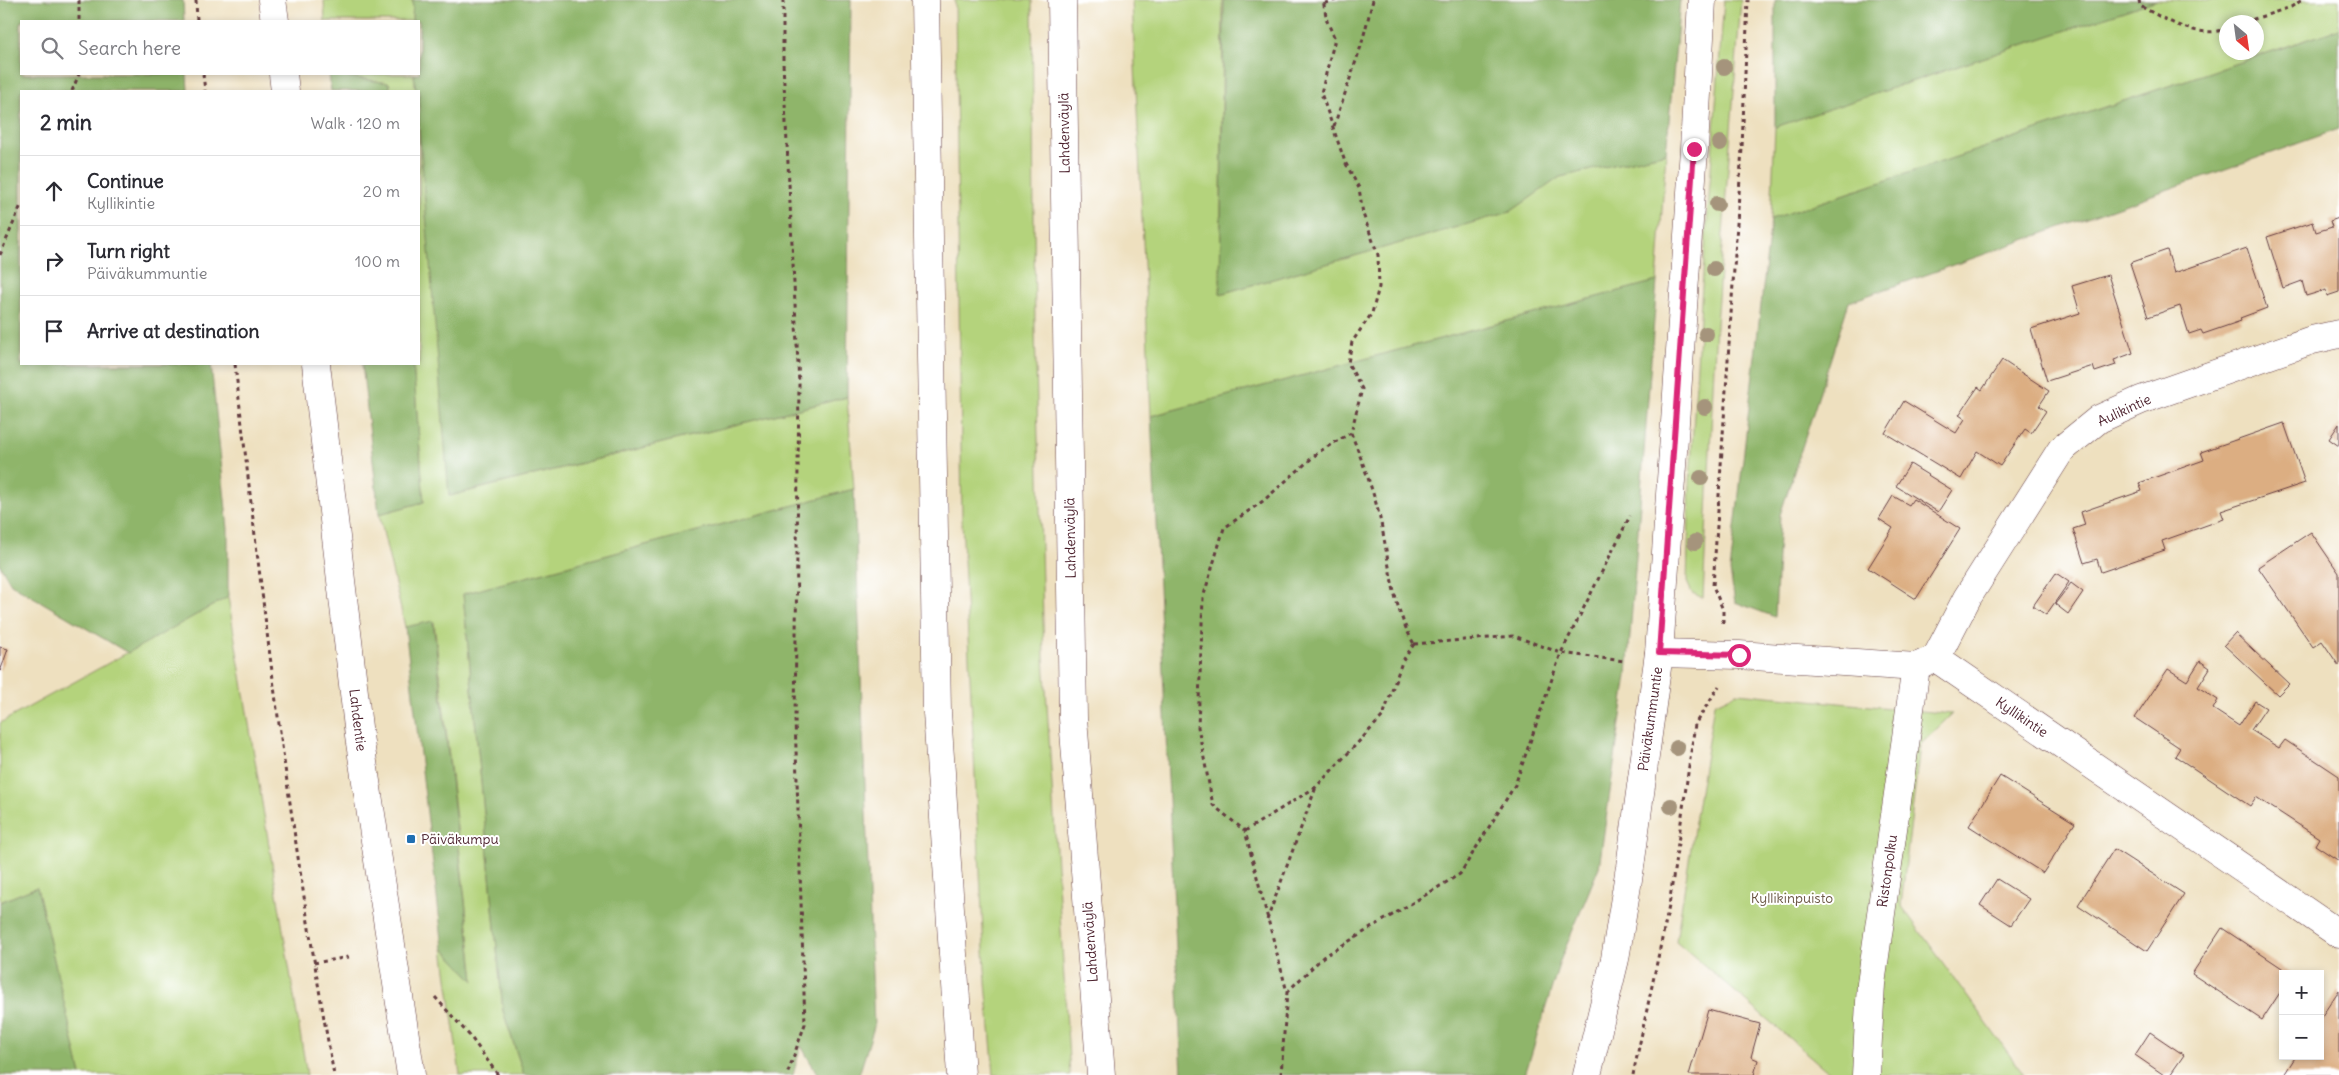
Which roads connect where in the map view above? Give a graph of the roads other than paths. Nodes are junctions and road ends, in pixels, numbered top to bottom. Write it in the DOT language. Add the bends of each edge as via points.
graph roads {
  1 [pos="272,0"];
  2 [pos="283,0"];
  3 [pos="925,0"];
  4 [pos="1062,0"];
  5 [pos="1702,0"];
  6 [pos="275,20"];
  7 [pos="282,20"];
  8 [pos="283,75"];
  9 [pos="285,90"];
  10 [pos="2339,334"];
  11 [pos="316,365"];
  12 [pos="1658,659"];
  13 [pos="1926,663"];
  14 [pos="2339,934"];
  15 [pos="411,1075"];
  16 [pos="961,1075"];
  17 [pos="1101,1075"];
  18 [pos="1587,1075"];
  19 [pos="1866,1075"];
  1 -- 6 [label="main road"];
  2 -- 7 [label="main road"];
  3 -- 16 [label="main road" via="937,712"];
  4 -- 17 [label="main road, Lahdenväylä" via="1073,718"];
  5 -- 12 [label="main road, Päiväkummuntie"];
  8 -- 9 [label="main road"];
  10 -- 13 [label="main road, Aulikintie" via="2312,340 2150,397 2099,420 2062,450"];
  11 -- 15 [label="main road, Lahdentie" via="359,736"];
  12 -- 13 [label="main road" via="1722,654"];
  12 -- 18 [label="main road, Päiväkummuntie" via="1615,960"];
  13 -- 14 [label="main road, Kyllikintie"];
  13 -- 19 [label="main road, Ristonpolku" via="1871,984"];
}
